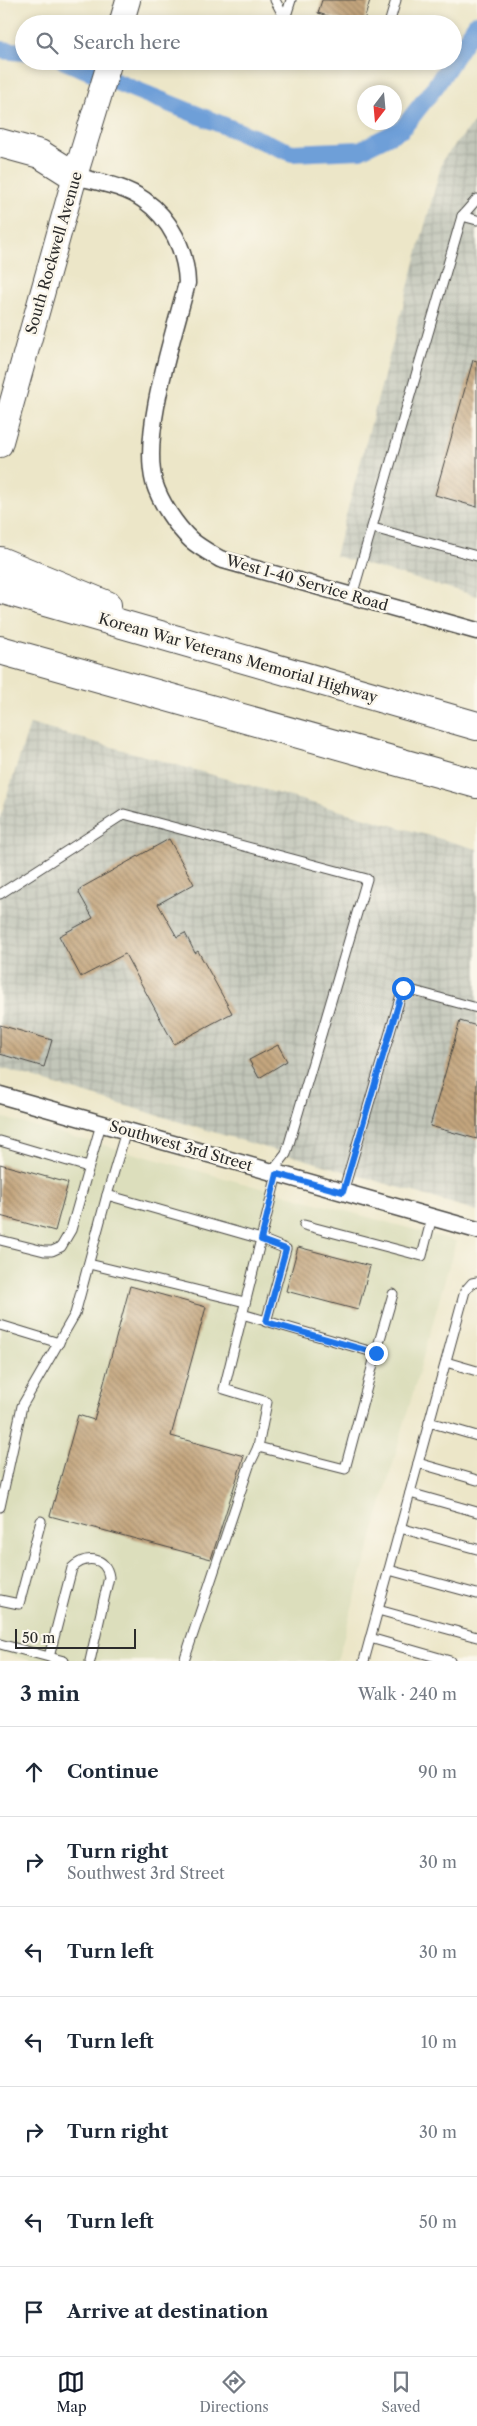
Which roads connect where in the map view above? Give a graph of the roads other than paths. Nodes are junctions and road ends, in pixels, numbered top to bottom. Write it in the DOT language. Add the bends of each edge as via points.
graph roads {
  1 [pos="128,0"];
  2 [pos="275,0"];
  3 [pos="290,0"];
  4 [pos="396,0"];
  5 [pos="124,15"];
  6 [pos="284,15"];
  7 [pos="287,15"];
  8 [pos="391,15"];
  9 [pos="107,70"];
  10 [pos="0,143"];
  11 [pos="0,162"];
  12 [pos="75,176"];
  13 [pos="477,199"];
  14 [pos="462,216"];
  15 [pos="477,220"];
  16 [pos="0,446"];
  17 [pos="373,528"];
  18 [pos="477,556"];
  19 [pos="0,561"];
  20 [pos="0,589"];
  21 [pos="352,596"];
  22 [pos="477,631"];
  23 [pos="0,650"];
  24 [pos="0,656"];
  25 [pos="228,656"];
  26 [pos="34,660"];
  27 [pos="477,726"];
  28 [pos="477,784"];
  29 [pos="0,894"];
  30 [pos="477,1008"];
  31 [pos="0,1095"];
  32 [pos="100,1124"];
  33 [pos="126,1131"];
  34 [pos="0,1141"];
  35 [pos="88,1167"];
  36 [pos="275,1173"];
  37 [pos="343,1192"];
  38 [pos="107,1195"];
  39 [pos="432,1217"];
  40 [pos="304,1225"];
  41 [pos="477,1230"];
  42 [pos="0,1240"];
  43 [pos="261,1240"];
  44 [pos="89,1264"];
  45 [pos="477,1282"];
  46 [pos="393,1294"];
  47 [pos="245,1302"];
  48 [pos="242,1314"];
  49 [pos="266,1322"];
  50 [pos="0,1325"];
  51 [pos="59,1343"];
  52 [pos="376,1353"];
  53 [pos="446,1362"];
  54 [pos="477,1370"];
  55 [pos="429,1422"];
  56 [pos="477,1436"];
  57 [pos="258,1447"];
  58 [pos="418,1463"];
  59 [pos="477,1480"];
  60 [pos="410,1494"];
  61 [pos="0,1508"];
  62 [pos="477,1512"];
  63 [pos="41,1521"];
  64 [pos="400,1528"];
  65 [pos="477,1549"];
  66 [pos="389,1570"];
  67 [pos="477,1594"];
  68 [pos="0,1600"];
  69 [pos="378,1610"];
  70 [pos="477,1637"];
  71 [pos="370,1638"];
  72 [pos="0,1644"];
  73 [pos="49,1657"];
  74 [pos="64,1661"];
  75 [pos="90,1661"];
  76 [pos="184,1661"];
  77 [pos="364,1661"];
  78 [pos="450,1661"];
  1 -- 5 [label="street"];
  2 -- 6 [label="lane"];
  3 -- 7 [label="lane"];
  4 -- 8 [label="lane"];
  9 -- 12 [label="street, South Rockwell Avenue"];
  10 -- 12 [label="highway" via="40,154"];
  11 -- 12 [label="highway" via="35,172"];
  12 -- 16 [label="street, South Rockwell Avenue"];
  12 -- 21 [label="street, West I-40 Service Road" via="119,188 144,200 178,240 186,267 187,283 154,421 154,482 169,513 191,540 220,559"];
  13 -- 14 [label="lane"];
  14 -- 15 [label="lane"];
  14 -- 17 [label="lane"];
  17 -- 18 [label="lane"];
  17 -- 21 [label="lane"];
  19 -- 25 [label="highway"];
  20 -- 25 [label="highway, Korean War Veterans Memorial Highway"];
  21 -- 22 [label="street, West I-40 Service Road"];
  23 -- 26 [label="highway"];
  24 -- 26 [label="highway"];
  25 -- 27 [label="highway, Korean War Veterans Memorial Highway"];
  26 -- 28 [label="highway"];
  29 -- 36 [label="lane" via="124,814 367,879 286,1154"];
  30 -- 37 [label="lane" via="403,988"];
  31 -- 32 [label="street, Southwest 3rd Street"];
  32 -- 33 [label="street, Southwest 3rd Street"];
  32 -- 35 [label="lane"];
  33 -- 36 [label="street, Southwest 3rd Street"];
  33 -- 38 [label="lane"];
  34 -- 35 [label="lane"];
  35 -- 42 [label="lane" via="71,1230 61,1246 44,1252"];
  36 -- 37 [label="street, Southwest 3rd Street"];
  36 -- 43 [label="lane"];
  37 -- 39 [label="street, Southwest 3rd Street"];
  38 -- 43 [label="lane"];
  38 -- 44 [label="lane"];
  39 -- 40 [label="lane" via="422,1256"];
  39 -- 41 [label="street, Southwest 3rd Street"];
  43 -- 47 [label="lane"];
  43 -- 49 [label="lane" via="286,1249"];
  44 -- 47 [label="lane"];
  44 -- 51 [label="lane" via="75,1314"];
  45 -- 53 [label="lane" via="465,1291"];
  46 -- 52 [label="lane"];
  47 -- 48 [label="lane"];
  48 -- 49 [label="lane"];
  48 -- 57 [label="lane" via="224,1389 267,1402"];
  49 -- 52 [label="lane"];
  50 -- 51 [label="lane"];
  51 -- 61 [label="lane" via="22,1406"];
  52 -- 57 [label="lane" via="345,1469"];
  53 -- 54 [label="lane"];
  53 -- 55 [label="lane"];
  55 -- 56 [label="lane"];
  55 -- 58 [label="lane"];
  57 -- 76 [label="lane"];
  58 -- 59 [label="lane"];
  58 -- 60 [label="lane"];
  60 -- 62 [label="lane"];
  60 -- 64 [label="lane"];
  63 -- 68 [label="lane" via="19,1604"];
  64 -- 65 [label="lane"];
  64 -- 66 [label="lane"];
  66 -- 67 [label="lane"];
  66 -- 69 [label="lane"];
  69 -- 70 [label="lane"];
  69 -- 71 [label="lane"];
  71 -- 77 [label="lane"];
  71 -- 78 [label="lane"];
  72 -- 73 [label="lane"];
  73 -- 74 [label="lane"];
  73 -- 75 [label="lane" via="72,1568 85,1559 102,1562 109,1577"];
}
